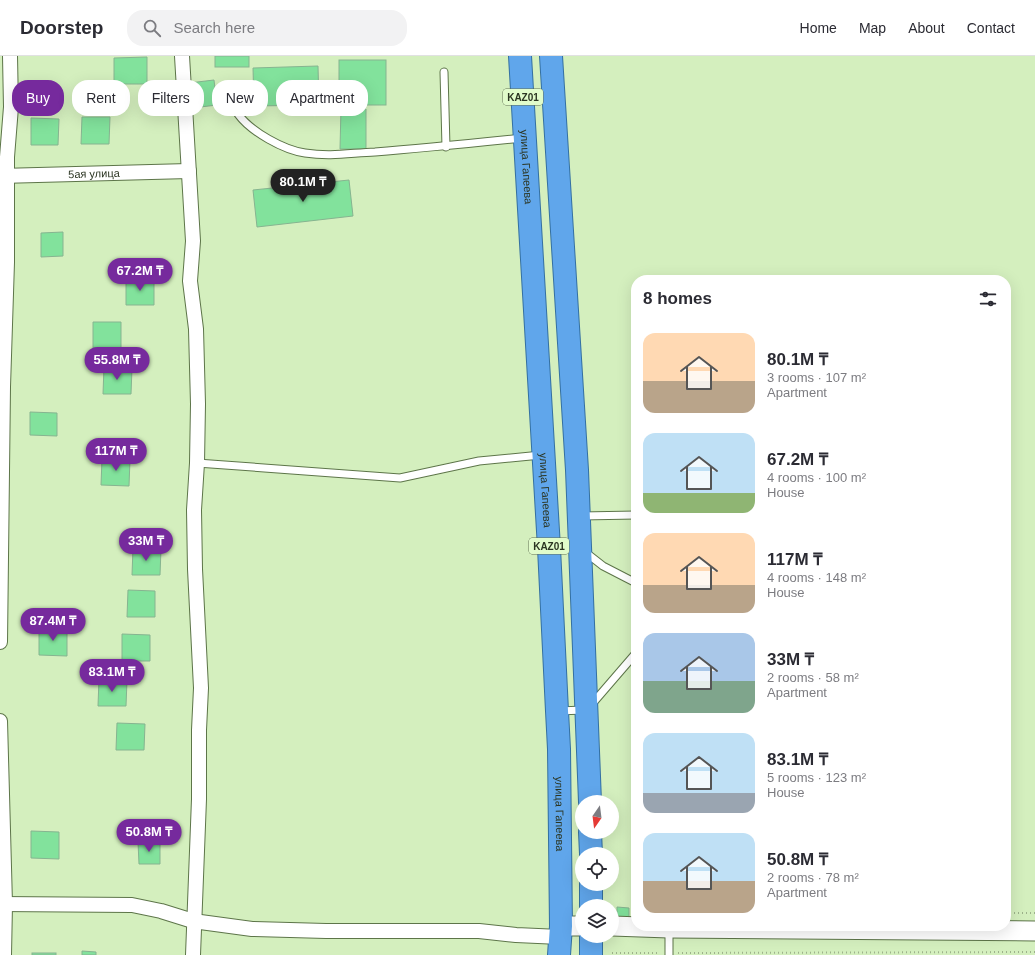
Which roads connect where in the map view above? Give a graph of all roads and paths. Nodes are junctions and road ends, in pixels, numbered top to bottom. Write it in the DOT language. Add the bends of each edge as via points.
graph roads {
  1 [pos="10,56"];
  2 [pos="182,56"];
  3 [pos="520,56"];
  4 [pos="551,56"];
  5 [pos="444,72"];
  6 [pos="241,116"];
  7 [pos="526,137"];
  8 [pos="446,146"];
  9 [pos="189,171"];
  10 [pos="4,176"];
  11 [pos="544,455"];
  12 [pos="197,463"];
  13 [pos="631,515"];
  14 [pos="579,516"];
  15 [pos="549,548"];
  16 [pos="580,548"];
  17 [pos="631,580"];
  18 [pos="0,642"];
  19 [pos="631,659"];
  20 [pos="587,710"];
  21 [pos="557,711"];
  22 [pos="0,721"];
  23 [pos="590,795"];
  24 [pos="2,904"];
  25 [pos="1011,913"];
  26 [pos="1035,913"];
  27 [pos="194,921"];
  28 [pos="619,926"];
  29 [pos="631,927"];
  30 [pos="575,930"];
  31 [pos="669,931"];
  32 [pos="1011,931"];
  33 [pos="1035,931"];
  34 [pos="560,939"];
  35 [pos="595,943"];
  36 [pos="1035,952"];
  37 [pos="195,953"];
  38 [pos="660,953"];
  39 [pos="602,954"];
  40 [pos="673,954"];
  41 [pos="4,955"];
  1 -- 10 [label="street" via="11,107"];
  2 -- 9 [label="street"];
  3 -- 7 [label="highway, улица Гапеева / KАZ01"];
  4 -- 14 [label="highway, KАZ01"];
  5 -- 8 [label="lane"];
  6 -- 8 [label="lane" via="263,136 304,153 331,156"];
  7 -- 8 [label="lane"];
  7 -- 11 [label="highway, улица Гапеева / KАZ01"];
  9 -- 10 [label="street, 5ая улица"];
  9 -- 12 [label="street" via="193,241 190,281 196,330"];
  10 -- 18 [label="street" via="7,262"];
  11 -- 12 [label="lane" via="479,461 400,478"];
  11 -- 15 [label="highway, улица Гапеева / KАZ01"];
  12 -- 27 [label="street" via="194,510 195,570 201,688"];
  13 -- 14 [label="lane"];
  14 -- 16 [label="highway, KАZ01"];
  15 -- 16 [label="lane"];
  15 -- 21 [label="highway, улица Гапеева / KАZ01"];
  16 -- 17 [label="lane" via="603,566"];
  16 -- 20 [label="highway, KАZ01"];
  19 -- 20 [label="lane"];
  20 -- 21 [label="lane"];
  20 -- 23 [label="highway, KАZ01"];
  21 -- 34 [label="highway, улица Гапеева / KАZ01"];
  22 -- 24 [label="street"];
  24 -- 27 [label="street" via="132,905"];
  24 -- 41 [label="street"];
  25 -- 26 [label="path"];
  27 -- 34 [label="street" via="252,928 326,931 479,931"];
  27 -- 37 [label="street"];
  28 -- 29 [label="main road"];
  30 -- 34 [label="main road"];
  31 -- 40 [label="lane"];
  32 -- 33 [label="main road"];
  35 -- 39 [label="highway"];
  36 -- 40 [label="path"];
  38 -- 39 [label="path"];
}
